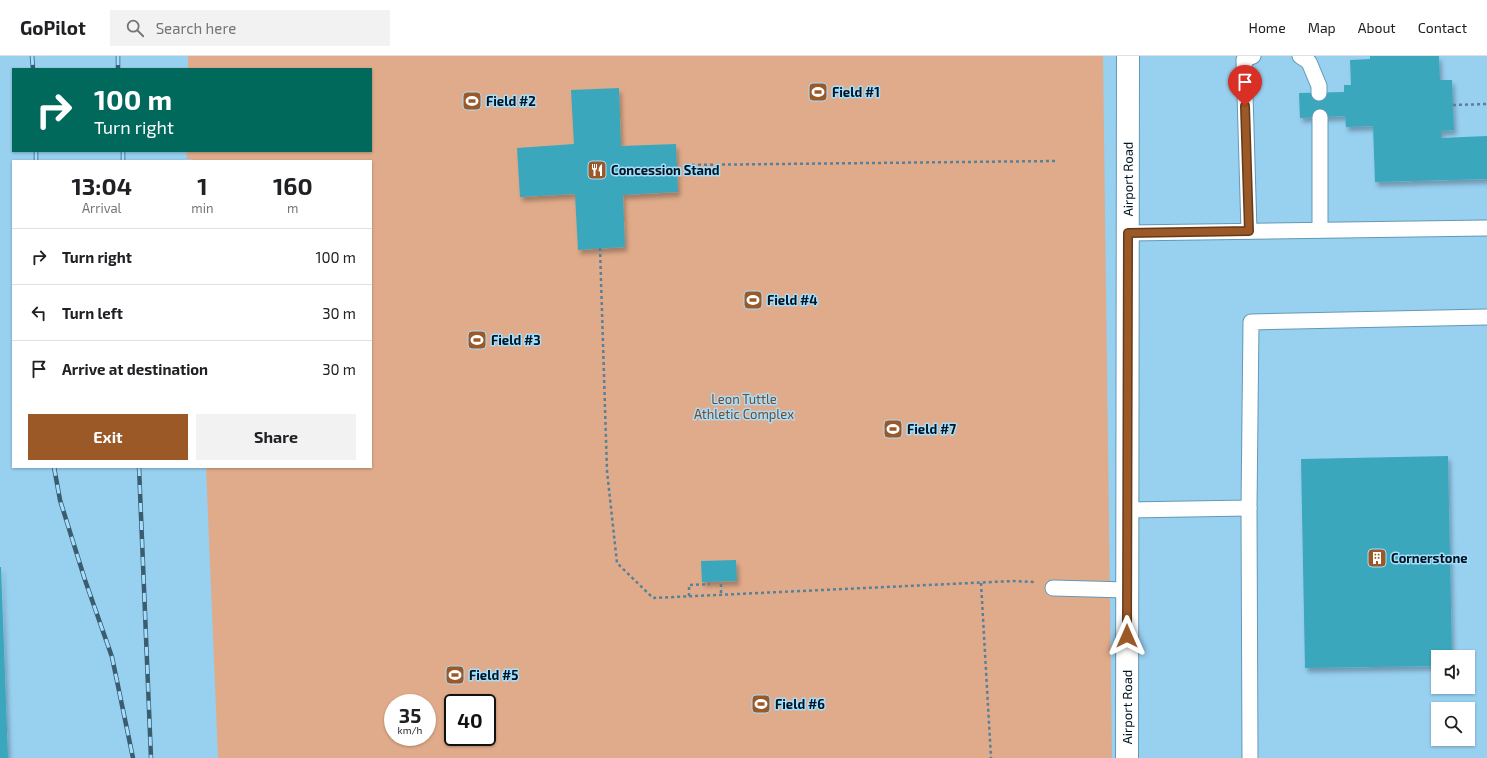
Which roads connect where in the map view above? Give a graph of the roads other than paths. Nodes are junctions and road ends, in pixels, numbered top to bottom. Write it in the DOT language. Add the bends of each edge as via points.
graph roads {
  1 [pos="1128,56"];
  2 [pos="1252,56"];
  3 [pos="1300,56"];
  4 [pos="1319,93"];
  5 [pos="1320,117"];
  6 [pos="1487,228"];
  7 [pos="1320,230"];
  8 [pos="1249,231"];
  9 [pos="1128,233"];
  10 [pos="1487,317"];
  11 [pos="1249,508"];
  12 [pos="1127,510"];
  13 [pos="1053,588"];
  14 [pos="1127,590"];
  15 [pos="1127,758"];
  16 [pos="1250,758"];
  1 -- 9 [label="street, Airport Road"];
  2 -- 8 [label="lane" via="1244,60"];
  3 -- 4 [label="lane" via="1309,62 1319,86"];
  5 -- 7 [label="lane"];
  6 -- 7 [label="lane"];
  7 -- 8 [label="lane"];
  8 -- 9 [label="lane"];
  9 -- 12 [label="street, Airport Road"];
  10 -- 11 [label="lane" via="1251,322"];
  11 -- 12 [label="lane"];
  11 -- 16 [label="lane"];
  12 -- 14 [label="street, Airport Road"];
  13 -- 14 [label="lane"];
  14 -- 15 [label="street, Airport Road"];
}
